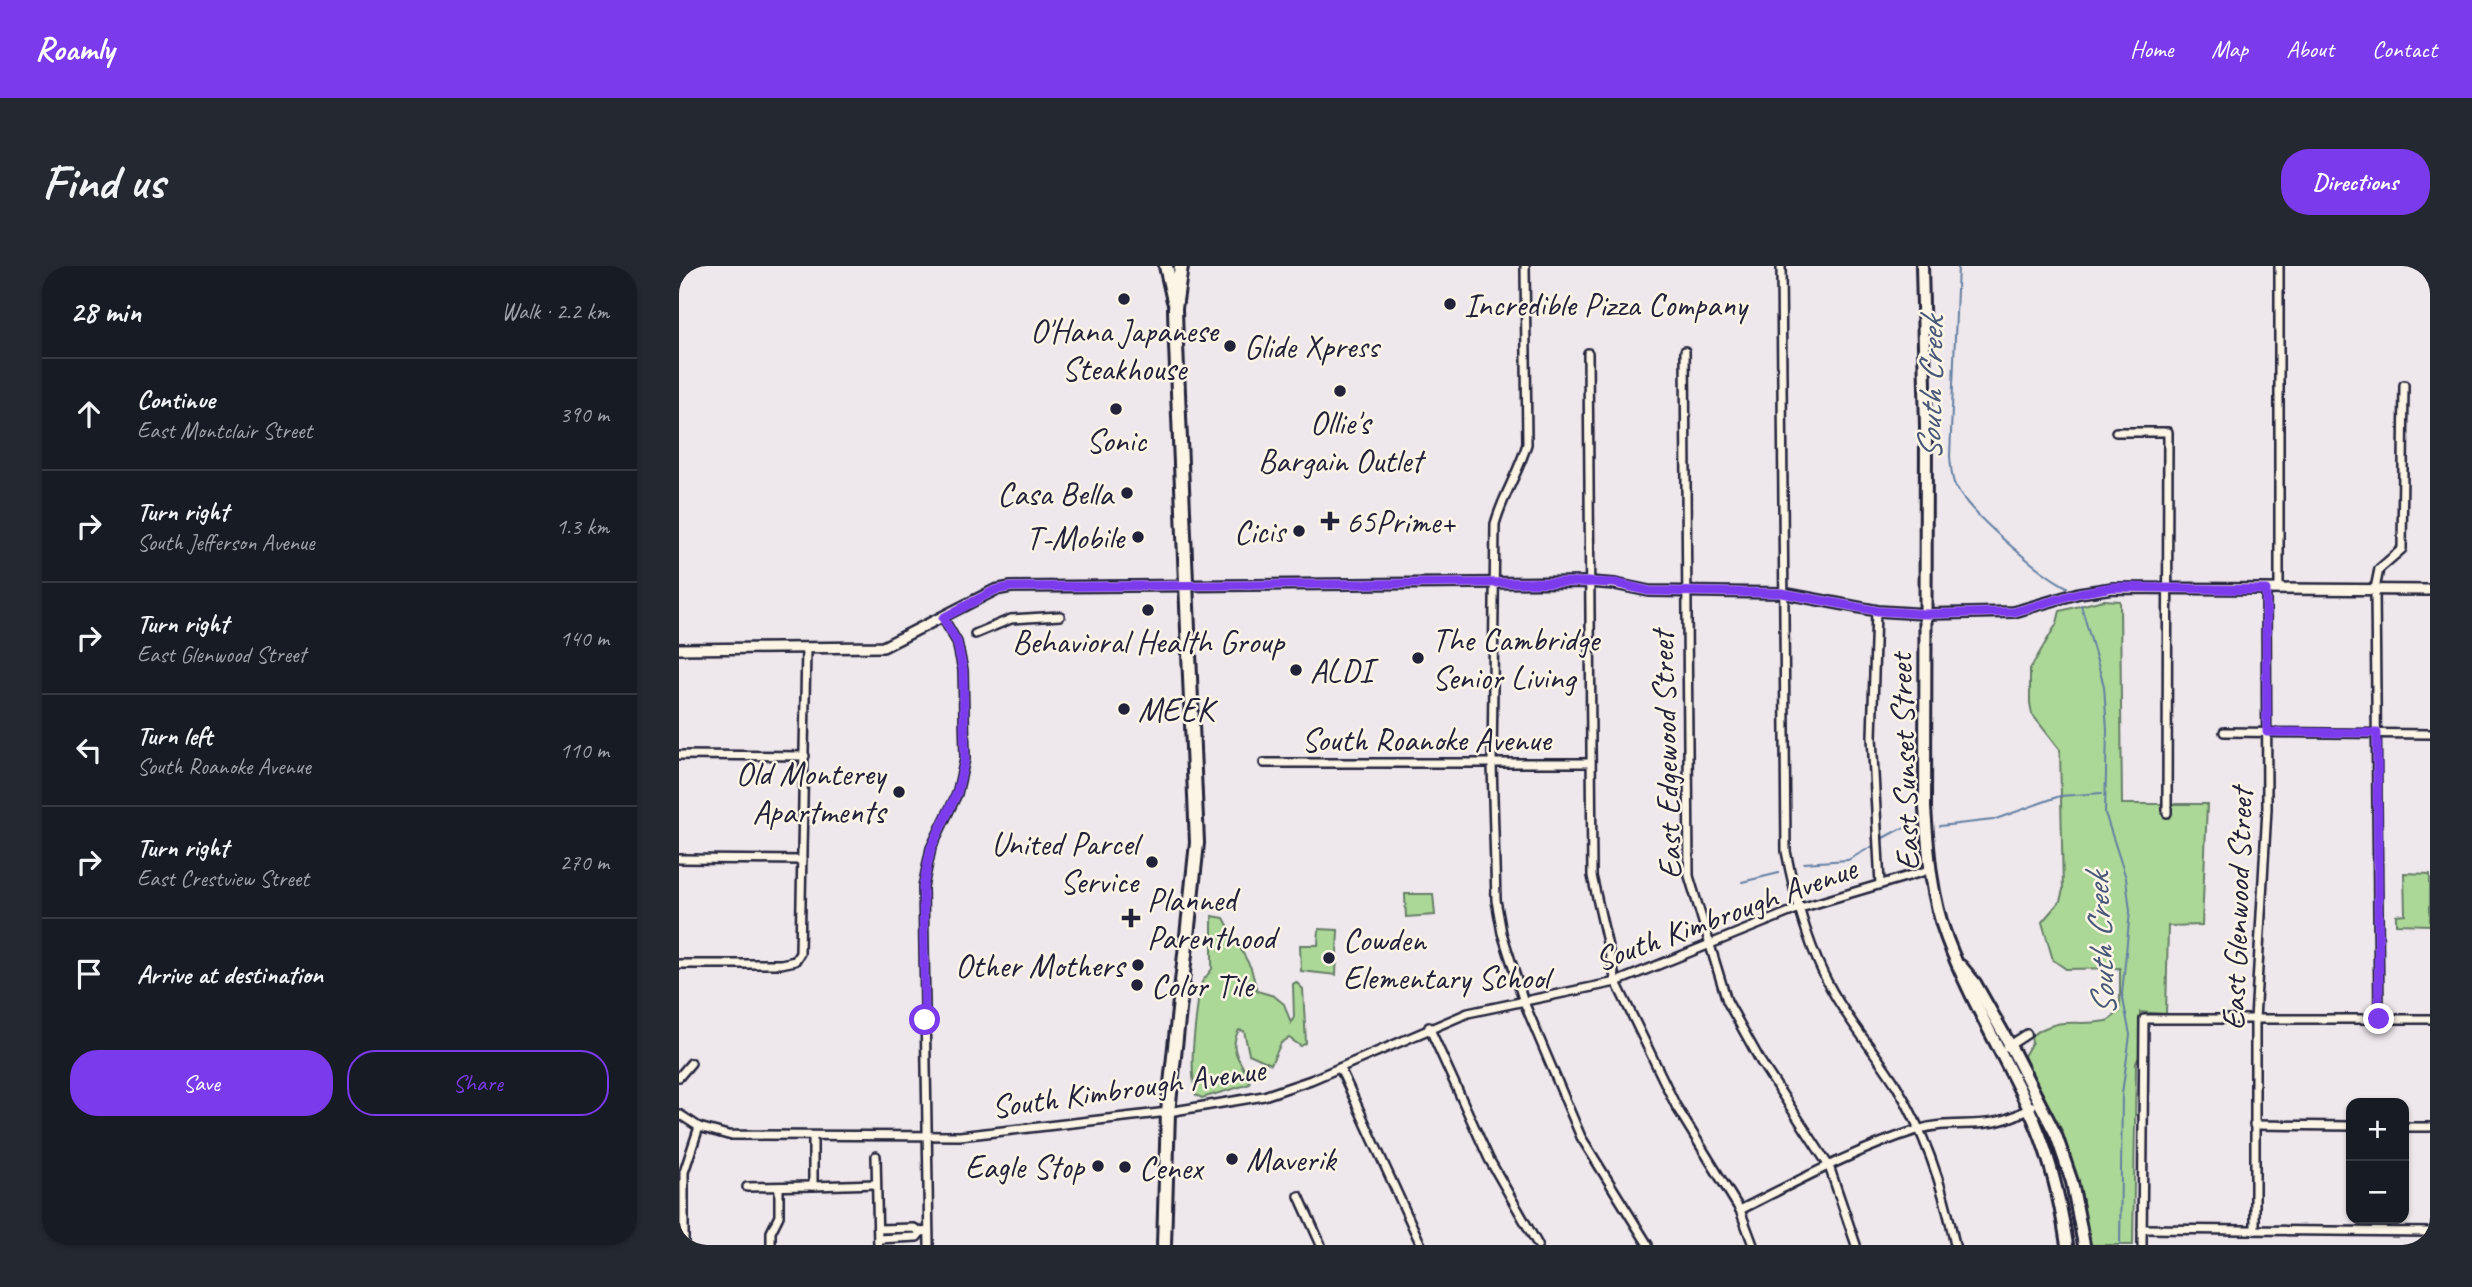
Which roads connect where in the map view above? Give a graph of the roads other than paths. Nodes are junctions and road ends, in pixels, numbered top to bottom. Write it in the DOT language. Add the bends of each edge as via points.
graph roads {
  1 [pos="1166,266"];
  2 [pos="1181,266"];
  3 [pos="1525,266"];
  4 [pos="1781,266"];
  5 [pos="1922,266"];
  6 [pos="2279,266"];
  7 [pos="1175,308"];
  8 [pos="1685,351"];
  9 [pos="1588,353"];
  10 [pos="2404,385"];
  11 [pos="2116,432"];
  12 [pos="1589,582"];
  13 [pos="1493,583"];
  14 [pos="1185,588"];
  15 [pos="2168,588"];
  16 [pos="2375,589"];
  17 [pos="2266,590"];
  18 [pos="2279,590"];
  19 [pos="2430,590"];
  20 [pos="1685,592"];
  21 [pos="1782,593"];
  22 [pos="1876,611"];
  23 [pos="1926,614"];
  24 [pos="1060,616"];
  25 [pos="943,618"];
  26 [pos="975,634"];
  27 [pos="679,649"];
  28 [pos="806,649"];
  29 [pos="2224,732"];
  30 [pos="2267,732"];
  31 [pos="2377,733"];
  32 [pos="2430,734"];
  33 [pos="679,755"];
  34 [pos="805,756"];
  35 [pos="1264,763"];
  36 [pos="1589,763"];
  37 [pos="1492,764"];
  38 [pos="2167,813"];
  39 [pos="679,859"];
  40 [pos="802,860"];
  41 [pos="1929,870"];
  42 [pos="1880,884"];
  43 [pos="1797,909"];
  44 [pos="1708,946"];
  45 [pos="679,964"];
  46 [pos="1959,964"];
  47 [pos="1616,982"];
  48 [pos="1524,1002"];
  49 [pos="2379,1019"];
  50 [pos="2430,1019"];
  51 [pos="2255,1020"];
  52 [pos="1429,1027"];
  53 [pos="2027,1034"];
  54 [pos="2010,1045"];
  55 [pos="1999,1052"];
  56 [pos="691,1063"];
  57 [pos="1340,1068"];
  58 [pos="679,1077"];
  59 [pos="2034,1105"];
  60 [pos="1168,1112"];
  61 [pos="679,1114"];
  62 [pos="2254,1125"];
  63 [pos="2346,1126"];
  64 [pos="699,1127"];
  65 [pos="2409,1127"];
  66 [pos="2430,1127"];
  67 [pos="1919,1129"];
  68 [pos="926,1138"];
  69 [pos="813,1139"];
  70 [pos="876,1156"];
  71 [pos="1829,1166"];
  72 [pos="681,1184"];
  73 [pos="876,1184"];
  74 [pos="813,1186"];
  75 [pos="747,1187"];
  76 [pos="779,1187"];
  77 [pos="1300,1196"];
  78 [pos="1740,1209"];
  79 [pos="878,1229"];
  80 [pos="2142,1229"];
  81 [pos="2255,1230"];
  82 [pos="925,1232"];
  83 [pos="2430,1232"];
  84 [pos="878,1242"];
  85 [pos="684,1245"];
  86 [pos="771,1245"];
  87 [pos="929,1245"];
  88 [pos="1164,1245"];
  89 [pos="1321,1245"];
  90 [pos="1421,1245"];
  91 [pos="1538,1245"];
  92 [pos="1648,1245"];
  93 [pos="1753,1245"];
  94 [pos="1856,1245"];
  95 [pos="1955,1245"];
  96 [pos="2067,1245"];
  97 [pos="2084,1245"];
  98 [pos="2142,1245"];
  1 -- 7 [label="main road"];
  2 -- 7 [label="main road"];
  3 -- 13 [label="street" via="1527,444 1495,524"];
  4 -- 21 [label="street"];
  5 -- 23 [label="main road, East Sunset Street"];
  6 -- 18 [label="street"];
  7 -- 14 [label="main road"];
  8 -- 20 [label="street, East Edgewood Street"];
  9 -- 12 [label="street"];
  10 -- 16 [label="street" via="2402,549 2379,569"];
  11 -- 15 [label="street" via="2168,432"];
  12 -- 13 [label="street"];
  12 -- 20 [label="street"];
  12 -- 36 [label="street"];
  13 -- 14 [label="street"];
  13 -- 37 [label="street"];
  14 -- 25 [label="street" via="1011,587 995,590"];
  14 -- 60 [label="main road" via="1197,843"];
  15 -- 17 [label="street"];
  15 -- 23 [label="street" via="2102,589 2014,612"];
  15 -- 38 [label="street"];
  16 -- 18 [label="street"];
  16 -- 19 [label="street"];
  16 -- 31 [label="street"];
  17 -- 18 [label="street"];
  17 -- 30 [label="street, East Glenwood Street"];
  20 -- 21 [label="street"];
  20 -- 44 [label="street, East Edgewood Street" via="1687,855"];
  21 -- 22 [label="street"];
  21 -- 43 [label="street" via="1784,819"];
  22 -- 23 [label="street"];
  22 -- 42 [label="street" via="1872,737"];
  23 -- 41 [label="main road, East Sunset Street"];
  24 -- 26 [label="street" via="1011,619"];
  25 -- 28 [label="street" via="883,647"];
  25 -- 68 [label="street" via="957,642 963,670 965,759 957,793 931,848 923,887"];
  27 -- 28 [label="street"];
  28 -- 34 [label="street"];
  29 -- 30 [label="street"];
  30 -- 31 [label="street"];
  30 -- 51 [label="street, East Glenwood Street"];
  31 -- 32 [label="street"];
  31 -- 49 [label="street"];
  33 -- 34 [label="street"];
  34 -- 40 [label="street"];
  35 -- 37 [label="street, South Roanoke Avenue"];
  36 -- 37 [label="street, South Roanoke Avenue"];
  36 -- 47 [label="street" via="1591,876"];
  37 -- 48 [label="street" via="1496,900"];
  39 -- 40 [label="street"];
  40 -- 45 [label="street" via="801,945 795,961"];
  41 -- 42 [label="street, South Kimbrough Avenue"];
  41 -- 46 [label="main road, East Sunset Street" via="1947,938"];
  42 -- 43 [label="street, South Kimbrough Avenue"];
  43 -- 44 [label="street, South Kimbrough Avenue"];
  43 -- 67 [label="street" via="1839,1003 1896,1086"];
  44 -- 47 [label="street, South Kimbrough Avenue"];
  44 -- 71 [label="street, East Edgewood Street" via="1727,1002"];
  46 -- 54 [label="main road, East Sunset Street"];
  46 -- 55 [label="main road, East Sunset Street"];
  47 -- 48 [label="street, South Kimbrough Avenue"];
  47 -- 78 [label="street" via="1676,1106"];
  48 -- 52 [label="street, South Kimbrough Avenue" via="1468,1013"];
  48 -- 92 [label="street" via="1581,1137"];
  49 -- 50 [label="street"];
  49 -- 51 [label="street"];
  51 -- 62 [label="street, East Glenwood Street"];
  51 -- 80 [label="street" via="2144,1019"];
  52 -- 57 [label="street, South Kimbrough Avenue"];
  52 -- 91 [label="street" via="1489,1159"];
  53 -- 54 [label="street"];
  54 -- 55 [label="street"];
  54 -- 59 [label="main road, East Sunset Street"];
  55 -- 59 [label="main road, East Sunset Street"];
  56 -- 58 [label="street"];
  57 -- 60 [label="street, South Kimbrough Avenue" via="1264,1096"];
  57 -- 90 [label="street"];
  59 -- 67 [label="street" via="1989,1124"];
  59 -- 96 [label="main road, East Sunset Street" via="2060,1199"];
  59 -- 97 [label="main road, East Sunset Street" via="2056,1135 2072,1182"];
  60 -- 68 [label="street, South Kimbrough Avenue"];
  60 -- 88 [label="main road"];
  61 -- 64 [label="street, South Kimbrough Avenue"];
  62 -- 63 [label="street"];
  62 -- 81 [label="street, East Glenwood Street"];
  64 -- 69 [label="street, South Kimbrough Avenue" via="728,1135"];
  64 -- 72 [label="street"];
  65 -- 66 [label="street"];
  67 -- 71 [label="street"];
  67 -- 95 [label="street" via="1947,1206"];
  68 -- 69 [label="street, South Kimbrough Avenue"];
  68 -- 82 [label="street"];
  69 -- 74 [label="street"];
  70 -- 73 [label="street"];
  71 -- 78 [label="street"];
  71 -- 94 [label="street, East Edgewood Street"];
  72 -- 85 [label="street"];
  73 -- 74 [label="street"];
  73 -- 79 [label="street"];
  74 -- 76 [label="street"];
  75 -- 76 [label="street"];
  76 -- 86 [label="street" via="779,1216"];
  77 -- 89 [label="street"];
  78 -- 93 [label="street"];
  79 -- 82 [label="street"];
  79 -- 84 [label="street"];
  80 -- 81 [label="street"];
  80 -- 98 [label="street"];
  81 -- 83 [label="street"];
  82 -- 84 [label="street"];
  82 -- 87 [label="street"];
}
